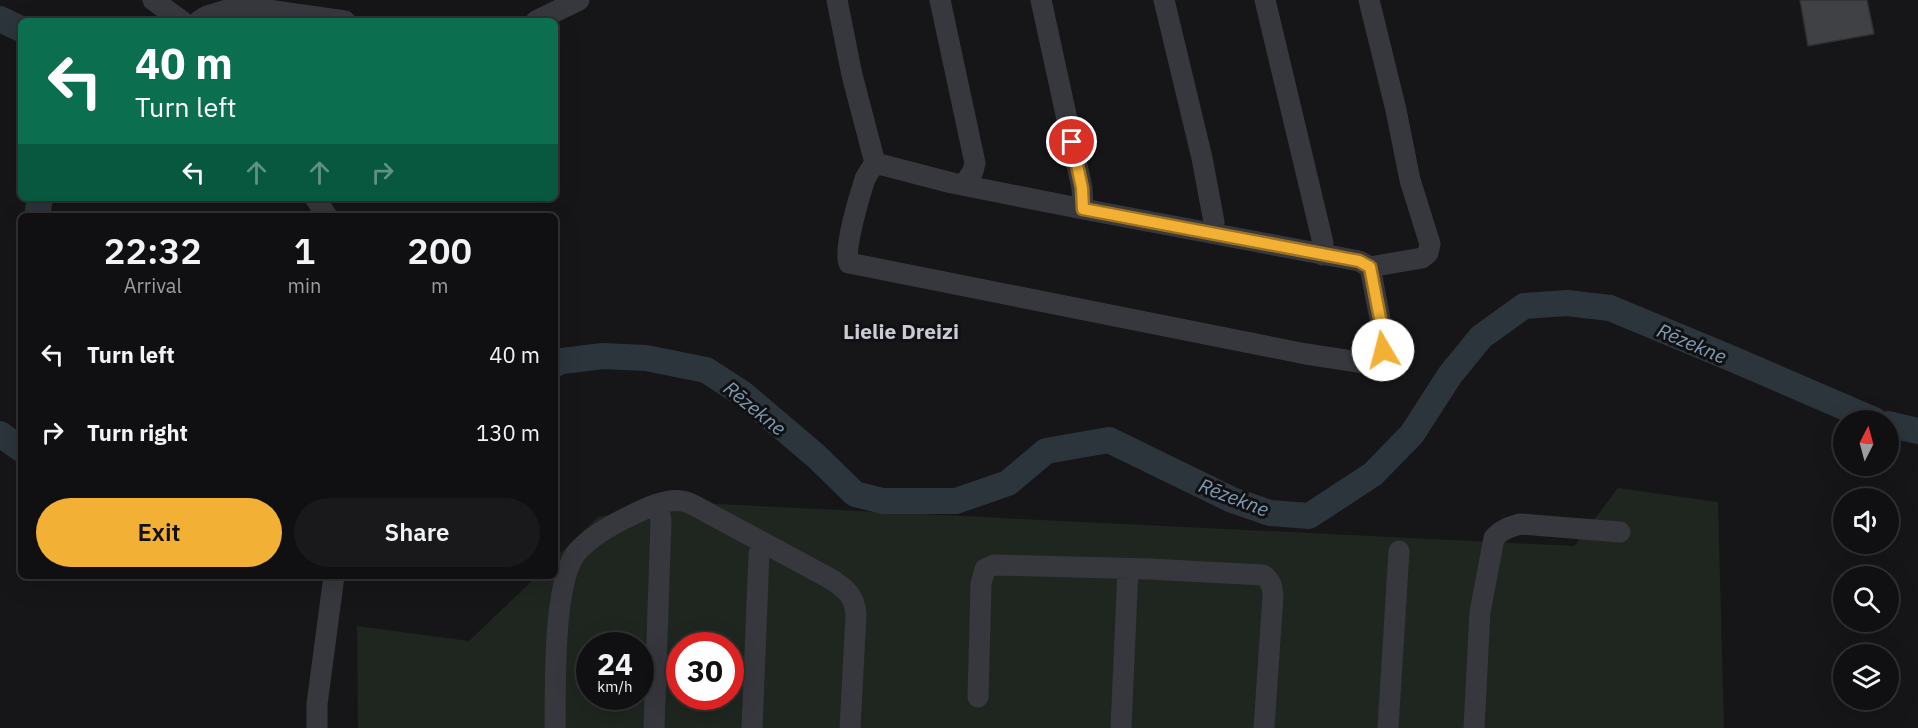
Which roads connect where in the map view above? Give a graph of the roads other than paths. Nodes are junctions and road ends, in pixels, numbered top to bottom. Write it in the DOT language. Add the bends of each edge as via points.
graph roads {
  1 [pos="153,0"];
  2 [pos="579,0"];
  3 [pos="837,0"];
  4 [pos="940,0"];
  5 [pos="1041,0"];
  6 [pos="1164,0"];
  7 [pos="1265,0"];
  8 [pos="1369,0"];
  9 [pos="178,18"];
  10 [pos="204,18"];
  11 [pos="324,18"];
  12 [pos="542,18"];
  13 [pos="875,163"];
  14 [pos="964,185"];
  15 [pos="1083,209"];
  16 [pos="1212,233"];
  17 [pos="1322,255"];
  18 [pos="1370,267"];
  19 [pos="658,505"];
  20 [pos="1620,532"];
  21 [pos="763,542"];
  22 [pos="1399,551"];
  23 [pos="1128,569"];
  24 [pos="334,579"];
  25 [pos="978,697"];
  26 [pos="317,728"];
  27 [pos="555,728"];
  28 [pos="654,728"];
  29 [pos="752,728"];
  30 [pos="850,728"];
  31 [pos="1121,728"];
  32 [pos="1264,728"];
  33 [pos="1388,728"];
  34 [pos="1474,728"];
  1 -- 9 [label="street"];
  2 -- 12 [label="street"];
  3 -- 13 [label="street"];
  4 -- 14 [label="street" via="975,163"];
  5 -- 15 [label="street" via="1082,188"];
  6 -- 16 [label="street" via="1202,158 1214,222"];
  7 -- 17 [label="street" via="1323,243"];
  8 -- 18 [label="street" via="1410,180 1430,244 1422,258"];
  10 -- 11 [label="street" via="240,6"];
  13 -- 14 [label="street"];
  13 -- 18 [label="street" via="866,177 850,233 849,263 1365,363 1376,360 1383,350"];
  14 -- 15 [label="street"];
  15 -- 16 [label="street"];
  16 -- 17 [label="street"];
  17 -- 18 [label="street" via="1359,261"];
  19 -- 21 [label="street" via="681,501 699,507"];
  19 -- 27 [label="street" via="614,523 591,539 573,560 559,606"];
  19 -- 28 [label="street" via="662,521"];
  20 -- 34 [label="street" via="1520,524 1508,527 1494,538 1480,612"];
  21 -- 29 [label="street" via="759,554"];
  21 -- 30 [label="street" via="829,578 851,596 856,615"];
  22 -- 33 [label="street"];
  23 -- 25 [label="street" via="1007,564 985,569 981,584"];
  23 -- 31 [label="street"];
  23 -- 32 [label="street" via="1263,575 1269,580 1273,595"];
  24 -- 26 [label="street"];
}
